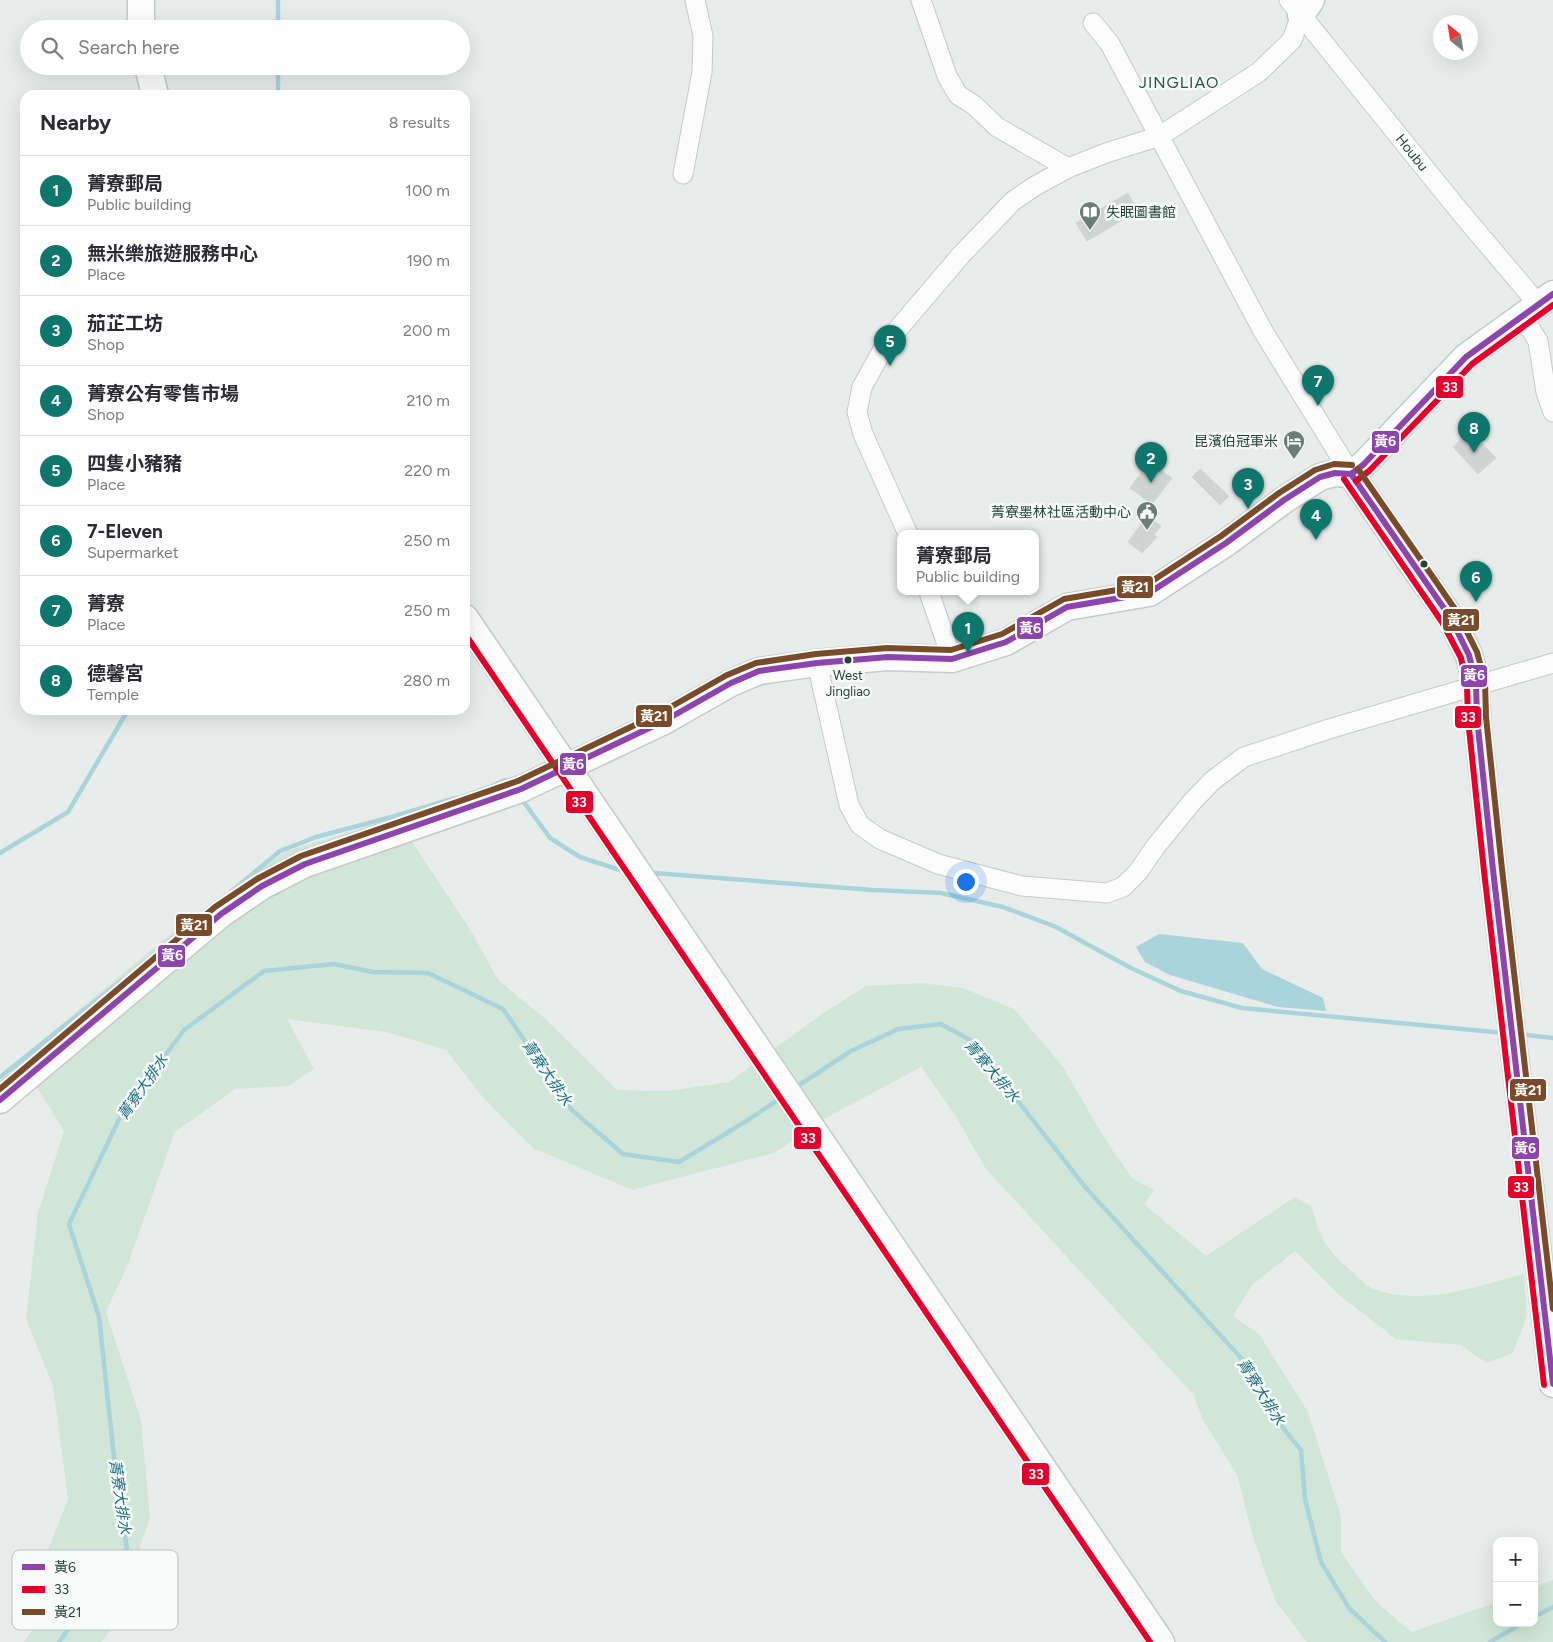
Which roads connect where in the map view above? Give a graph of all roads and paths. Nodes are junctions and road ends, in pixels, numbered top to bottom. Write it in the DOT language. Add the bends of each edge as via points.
graph roads {
  1 [pos="141,0"];
  2 [pos="695,0"];
  3 [pos="921,0"];
  4 [pos="1301,5"];
  5 [pos="141,20"];
  6 [pos="1093,23"];
  7 [pos="150,75"];
  8 [pos="154,90"];
  9 [pos="1160,136"];
  10 [pos="1068,168"];
  11 [pos="683,174"];
  12 [pos="1538,305"];
  13 [pos="1553,412"];
  14 [pos="1351,474"];
  15 [pos="906,530"];
  16 [pos="930,595"];
  17 [pos="470,625"];
  18 [pos="952,660"];
  19 [pos="1553,663"];
  20 [pos="817,664"];
  21 [pos="1476,684"];
  22 [pos="567,768"];
  23 [pos="0,1100"];
  24 [pos="1553,1384"];
  25 [pos="1161,1642"];
  1 -- 5 [label="street"];
  2 -- 11 [label="street" via="703,36 702,72"];
  3 -- 10 [label="street" via="947,76 958,95 997,126"];
  4 -- 9 [label="street" via="1292,40 1259,72"];
  4 -- 12 [label="street, Houbu" via="1461,212"];
  6 -- 9 [label="street" via="1110,44"];
  7 -- 8 [label="street"];
  9 -- 10 [label="street"];
  9 -- 14 [label="street" via="1262,331"];
  10 -- 15 [label="street" via="1012,201 986,228 887,342 862,387 857,412 863,434"];
  12 -- 13 [label="street, Houbu" via="1538,342 1546,392"];
  12 -- 14 [label="street" via="1466,357"];
  14 -- 18 [label="street" via="1335,473 1320,477 1149,593 1067,607 1006,642"];
  14 -- 21 [label="street" via="1450,617 1469,655"];
  16 -- 18 [label="street"];
  17 -- 22 [label="street"];
  18 -- 20 [label="street" via="888,657"];
  19 -- 21 [label="street"];
  20 -- 21 [label="street" via="849,805 860,826 880,839 938,864 1022,886 1107,893 1123,887 1192,802 1212,781 1244,757"];
  20 -- 22 [label="street" via="759,671 731,682 664,721"];
  21 -- 24 [label="street" via="1493,870"];
  22 -- 23 [label="street" via="521,788 305,864 262,886 221,914"];
  22 -- 25 [label="street"];
}
